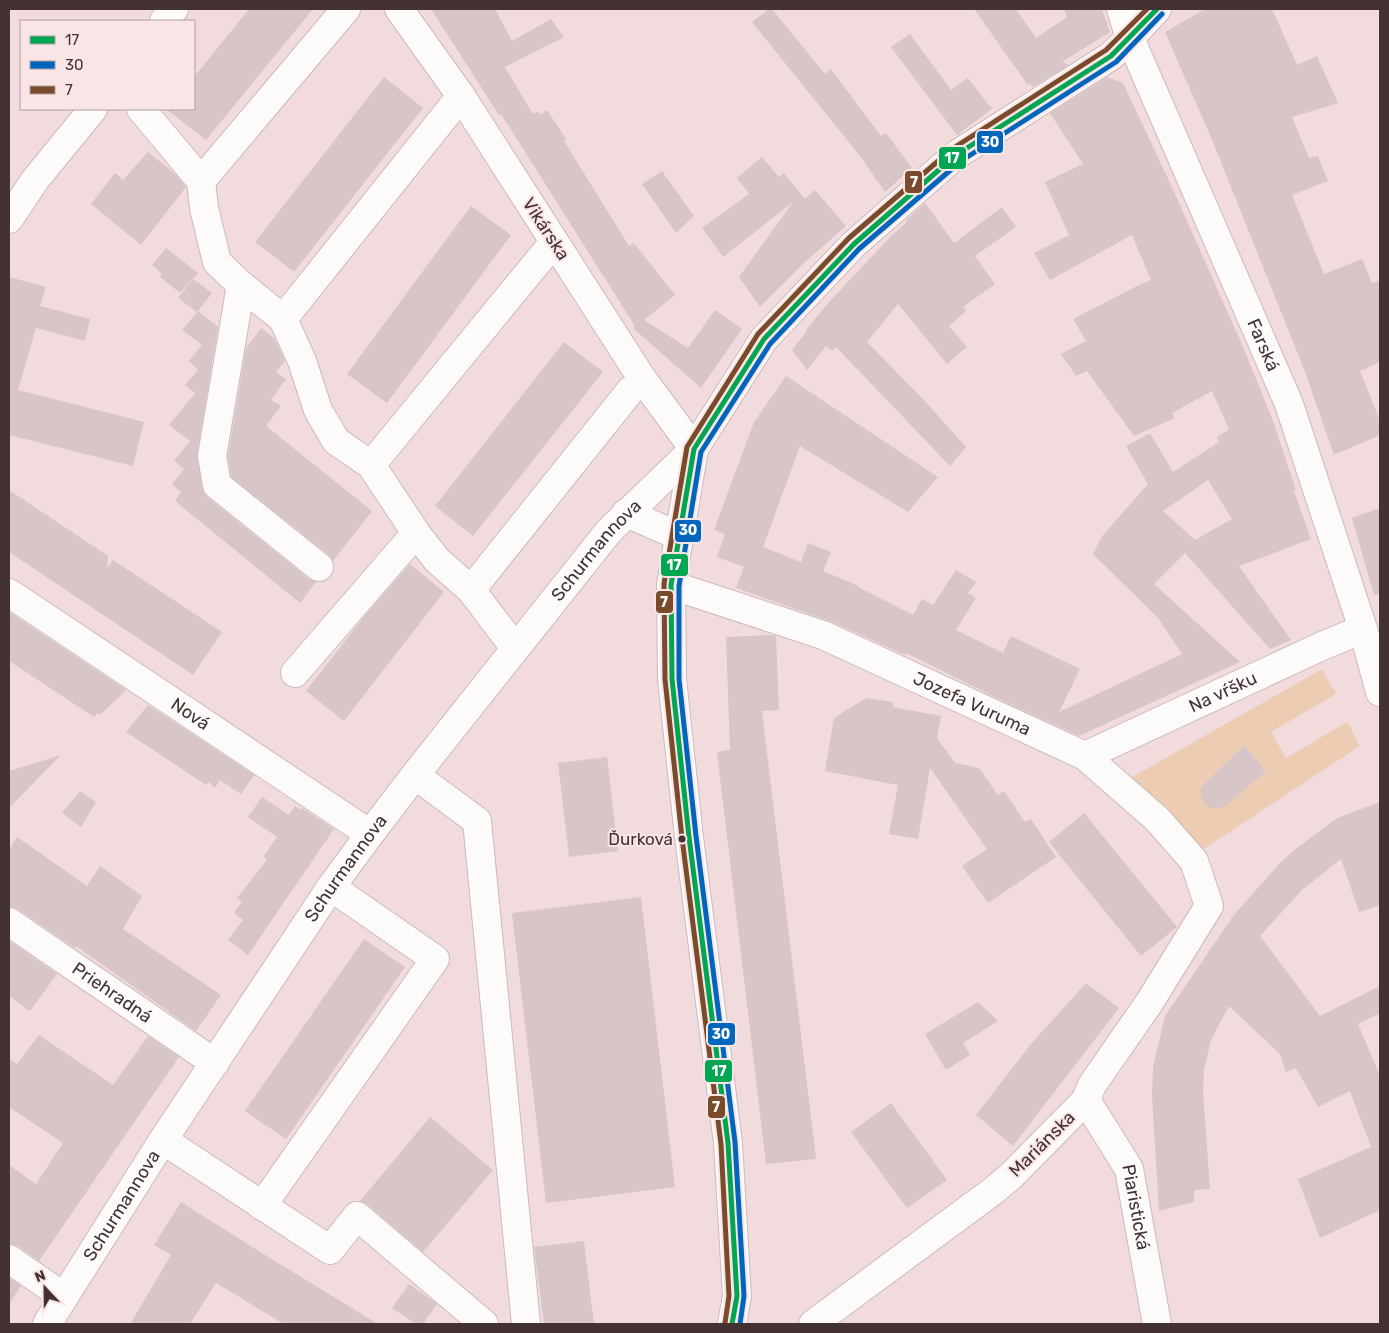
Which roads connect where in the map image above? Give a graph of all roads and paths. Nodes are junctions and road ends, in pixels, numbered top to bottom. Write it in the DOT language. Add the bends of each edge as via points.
graph roads {
  1 [pos="174,9"];
  2 [pos="346,9"];
  3 [pos="399,9"];
  4 [pos="1121,9"];
  5 [pos="1157,9"];
  6 [pos="165,20"];
  7 [pos="1130,38"];
  8 [pos="461,96"];
  9 [pos="92,110"];
  10 [pos="141,110"];
  11 [pos="201,181"];
  12 [pos="9,219"];
  13 [pos="554,242"];
  14 [pos="241,285"];
  15 [pos="283,319"];
  16 [pos="630,391"];
  17 [pos="694,449"];
  18 [pos="371,465"];
  19 [pos="626,513"];
  20 [pos="416,533"];
  21 [pos="679,536"];
  22 [pos="319,567"];
  23 [pos="671,585"];
  24 [pos="471,590"];
  25 [pos="9,593"];
  26 [pos="1363,629"];
  27 [pos="515,648"];
  28 [pos="295,673"];
  29 [pos="1380,692"];
  30 [pos="1085,756"];
  31 [pos="415,775"];
  32 [pos="370,834"];
  33 [pos="332,887"];
  34 [pos="1209,906"];
  35 [pos="9,922"];
  36 [pos="215,1063"];
  37 [pos="1086,1100"];
  38 [pos="163,1140"];
  39 [pos="262,1206"];
  40 [pos="9,1259"];
  41 [pos="55,1316"];
  42 [pos="815,1323"];
  43 [pos="484,1324"];
  44 [pos="526,1324"];
  45 [pos="732,1324"];
  46 [pos="1157,1324"];
  1 -- 6 [label="street"];
  2 -- 11 [label="street"];
  3 -- 8 [label="street, Vikárska"];
  4 -- 7 [label="street, Farská"];
  5 -- 7 [label="street"];
  7 -- 17 [label="street" via="1111,56 956,156 854,244 764,339"];
  7 -- 26 [label="street, Farská" via="1289,404"];
  8 -- 13 [label="street, Vikárska"];
  8 -- 15 [label="street"];
  9 -- 12 [label="street" via="35,180"];
  10 -- 11 [label="street"];
  11 -- 14 [label="street" via="217,262"];
  13 -- 17 [label="street, Vikárska" via="641,378"];
  13 -- 18 [label="street"];
  14 -- 15 [label="street"];
  14 -- 22 [label="street" via="212,456 217,485"];
  15 -- 18 [label="street" via="302,361 318,410 336,441"];
  16 -- 24 [label="street"];
  17 -- 19 [label="street, Schurmannova"];
  17 -- 21 [label="street"];
  18 -- 20 [label="street"];
  19 -- 21 [label="street"];
  19 -- 27 [label="street, Schurmannova"];
  20 -- 24 [label="street" via="437,560"];
  20 -- 28 [label="street"];
  21 -- 23 [label="street"];
  23 -- 30 [label="street, Jozefa Vuruma" via="822,634"];
  23 -- 45 [label="street" via="672,679 728,1143 737,1296"];
  24 -- 27 [label="street"];
  25 -- 32 [label="street, Nová"];
  26 -- 29 [label="street, Farská"];
  26 -- 30 [label="street, Na vŕšku"];
  27 -- 31 [label="street, Schurmannova"];
  30 -- 34 [label="street, Jozefa Vuruma" via="1157,819 1194,861"];
  31 -- 32 [label="street, Schurmannova"];
  31 -- 44 [label="street" via="477,821"];
  32 -- 33 [label="street, Schurmannova"];
  33 -- 36 [label="street, Schurmannova"];
  33 -- 39 [label="street" via="435,959"];
  34 -- 37 [label="street, Mariánska" via="1149,1003 1092,1085"];
  35 -- 36 [label="street, Priehradná"];
  36 -- 38 [label="street, Schurmannova"];
  37 -- 42 [label="street, Mariánska" via="993,1191"];
  37 -- 46 [label="street, Piaristická" via="1129,1169"];
  38 -- 39 [label="street"];
  38 -- 41 [label="street, Schurmannova"];
  39 -- 43 [label="street" via="330,1250 357,1216"];
  40 -- 41 [label="street"];
}
